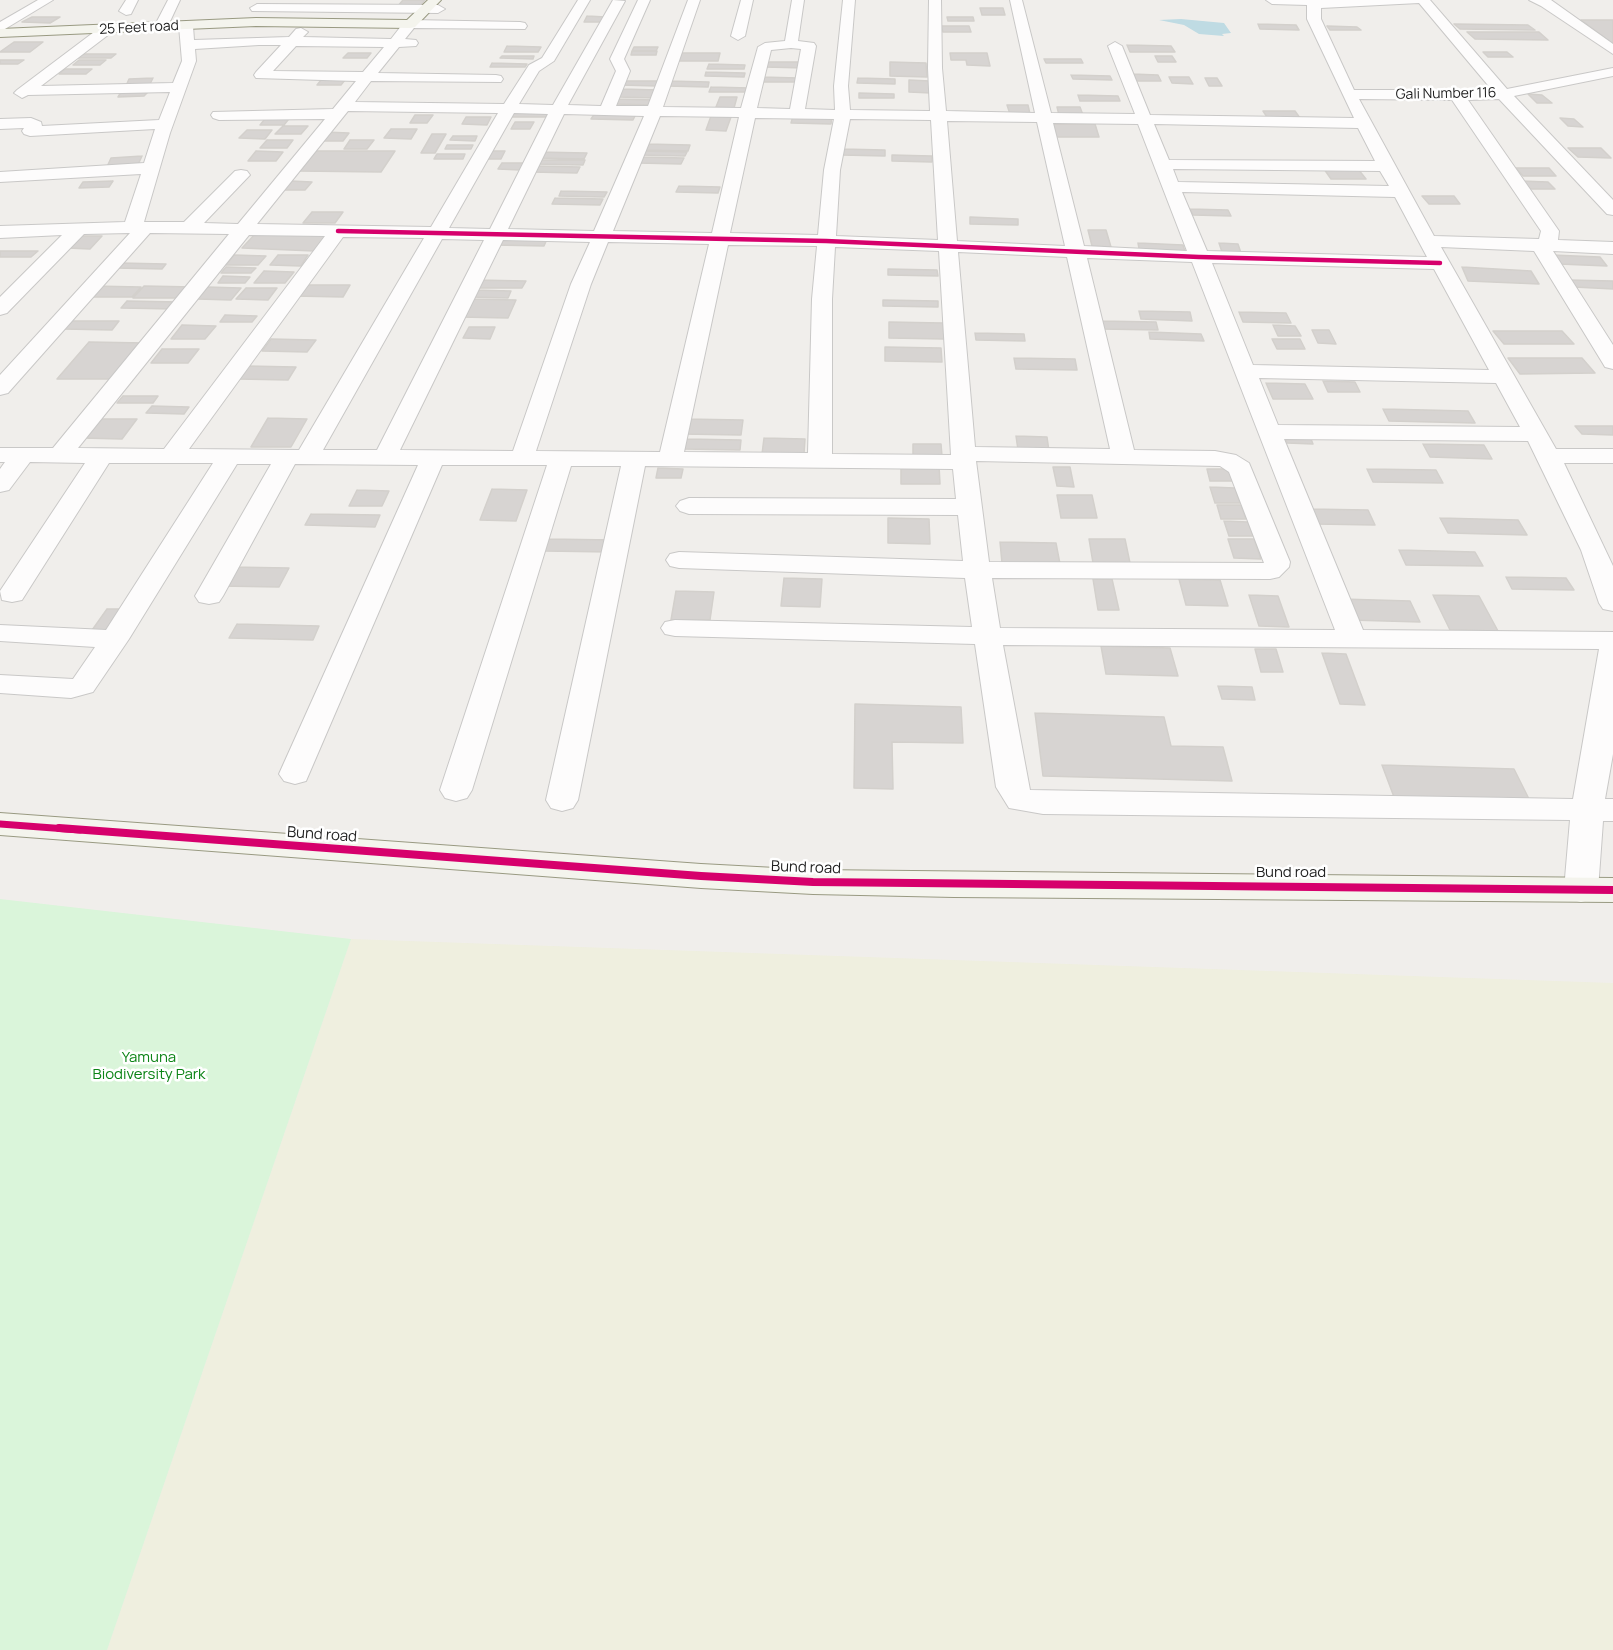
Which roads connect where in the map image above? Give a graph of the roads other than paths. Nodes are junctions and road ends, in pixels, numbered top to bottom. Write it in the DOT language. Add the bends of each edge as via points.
graph roads {
  1 [pos="47,0"];
  2 [pos="174,0"];
  3 [pos="584,0"];
  4 [pos="644,0"];
  5 [pos="694,0"];
  6 [pos="747,0"];
  7 [pos="798,0"];
  8 [pos="849,0"];
  9 [pos="935,0"];
  10 [pos="1016,0"];
  11 [pos="1272,0"];
  12 [pos="1415,0"];
  13 [pos="1423,0"];
  14 [pos="1535,0"];
  15 [pos="619,1"];
  16 [pos="1314,2"];
  17 [pos="430,4"];
  18 [pos="449,9"];
  19 [pos="257,10"];
  20 [pos="312,23"];
  21 [pos="410,24"];
  22 [pos="186,26"];
  23 [pos="160,27"];
  24 [pos="520,27"];
  25 [pos="0,28"];
  26 [pos="107,30"];
  27 [pos="738,36"];
  28 [pos="4,39"];
  29 [pos="291,41"];
  30 [pos="430,43"];
  31 [pos="791,44"];
  32 [pos="188,45"];
  33 [pos="1115,46"];
  34 [pos="1613,50"];
  35 [pos="400,51"];
  36 [pos="275,58"];
  37 [pos="299,58"];
  38 [pos="358,59"];
  39 [pos="382,59"];
  40 [pos="1613,72"];
  41 [pos="367,77"];
  42 [pos="496,79"];
  43 [pos="179,87"];
  44 [pos="24,91"];
  45 [pos="1349,94"];
  46 [pos="1503,94"];
  47 [pos="1457,96"];
  48 [pos="8,103"];
  49 [pos="509,108"];
  50 [pos="559,108"];
  51 [pos="608,109"];
  52 [pos="654,110"];
  53 [pos="748,112"];
  54 [pos="797,113"];
  55 [pos="843,114"];
  56 [pos="219,115"];
  57 [pos="940,116"];
  58 [pos="1043,117"];
  59 [pos="339,118"];
  60 [pos="1143,119"];
  61 [pos="1363,123"];
  62 [pos="0,124"];
  63 [pos="165,124"];
  64 [pos="474,128"];
  65 [pos="496,129"];
  66 [pos="1153,142"];
  67 [pos="1176,143"];
  68 [pos="1352,146"];
  69 [pos="1376,147"];
  70 [pos="1161,164"];
  71 [pos="1386,166"];
  72 [pos="151,168"];
  73 [pos="241,175"];
  74 [pos="0,177"];
  75 [pos="1171,187"];
  76 [pos="1401,192"];
  77 [pos="1613,210"];
  78 [pos="138,228"];
  79 [pos="188,229"];
  80 [pos="78,230"];
  81 [pos="245,230"];
  82 [pos="338,231"];
  83 [pos="0,232"];
  84 [pos="437,232"];
  85 [pos="496,234"];
  86 [pos="601,238"];
  87 [pos="719,241"];
  88 [pos="826,241"];
  89 [pos="1428,241"];
  90 [pos="950,245"];
  91 [pos="1540,245"];
  92 [pos="1613,248"];
  93 [pos="1075,252"];
  94 [pos="1199,257"];
  95 [pos="1440,263"];
  96 [pos="0,309"];
  97 [pos="1613,362"];
  98 [pos="1244,371"];
  99 [pos="1504,378"];
  100 [pos="0,388"];
  101 [pos="1269,432"];
  102 [pos="1535,434"];
  103 [pos="61,454"];
  104 [pos="103,454"];
  105 [pos="11,455"];
  106 [pos="172,455"];
  107 [pos="230,455"];
  108 [pos="297,456"];
  109 [pos="1124,456"];
  110 [pos="1548,456"];
  111 [pos="1613,456"];
  112 [pos="385,457"];
  113 [pos="433,457"];
  114 [pos="522,458"];
  115 [pos="561,458"];
  116 [pos="635,458"];
  117 [pos="670,458"];
  118 [pos="964,458"];
  119 [pos="820,459"];
  120 [pos="0,485"];
  121 [pos="689,506"];
  122 [pos="969,507"];
  123 [pos="1604,550"];
  124 [pos="679,560"];
  125 [pos="976,570"];
  126 [pos="12,594"];
  127 [pos="209,596"];
  128 [pos="1613,603"];
  129 [pos="675,628"];
  130 [pos="0,633"];
  131 [pos="988,636"];
  132 [pos="1352,638"];
  133 [pos="115,639"];
  134 [pos="1612,657"];
  135 [pos="0,684"];
  136 [pos="1608,723"];
  137 [pos="294,774"];
  138 [pos="456,790"];
  139 [pos="562,800"];
  140 [pos="1600,810"];
  141 [pos="0,824"];
  142 [pos="1597,890"];
  1 -- 25 [label="street"];
  2 -- 23 [label="street"];
  3 -- 49 [label="street" via="547,61 534,68"];
  4 -- 51 [label="street" via="617,58 623,70"];
  5 -- 52 [label="street"];
  6 -- 27 [label="street"];
  7 -- 31 [label="street"];
  8 -- 55 [label="street" via="841,86"];
  9 -- 57 [label="street"];
  10 -- 58 [label="street"];
  11 -- 16 [label="street"];
  12 -- 16 [label="street"];
  13 -- 46 [label="street"];
  14 -- 34 [label="street" via="1546,3"];
  15 -- 50 [label="street"];
  16 -- 45 [label="street" via="1314,19"];
  17 -- 18 [label="street"];
  17 -- 19 [label="street"];
  17 -- 21 [label="street"];
  19 -- 20 [label="street, 25 Feet road"];
  19 -- 22 [label="street, 25 Feet road"];
  20 -- 21 [label="street, 25 Feet road"];
  20 -- 29 [label="street"];
  21 -- 24 [label="street"];
  21 -- 35 [label="street"];
  22 -- 23 [label="street, 25 Feet road"];
  22 -- 32 [label="street"];
  23 -- 26 [label="street, 25 Feet road"];
  26 -- 28 [label="street, 25 Feet road" via="26,32"];
  26 -- 44 [label="street"];
  29 -- 32 [label="street"];
  29 -- 35 [label="street"];
  29 -- 36 [label="street"];
  30 -- 35 [label="street"];
  31 -- 53 [label="street" via="765,47"];
  31 -- 54 [label="street" via="809,46"];
  32 -- 43 [label="street" via="189,61"];
  33 -- 60 [label="street"];
  35 -- 39 [label="street"];
  36 -- 37 [label="street"];
  36 -- 41 [label="street" via="261,75"];
  38 -- 39 [label="street"];
  39 -- 41 [label="street"];
  40 -- 46 [label="street, Gali Number 116"];
  41 -- 42 [label="street"];
  41 -- 59 [label="street"];
  43 -- 44 [label="street"];
  43 -- 63 [label="street"];
  44 -- 48 [label="street"];
  45 -- 47 [label="street, Gali Number 116"];
  45 -- 61 [label="street"];
  46 -- 47 [label="street, Gali Number 116"];
  46 -- 77 [label="street"];
  47 -- 91 [label="street" via="1550,231 1548,242"];
  49 -- 50 [label="street"];
  49 -- 59 [label="street"];
  49 -- 65 [label="street"];
  50 -- 51 [label="street"];
  50 -- 85 [label="street"];
  51 -- 52 [label="street"];
  52 -- 53 [label="street"];
  52 -- 86 [label="street"];
  53 -- 54 [label="street"];
  53 -- 87 [label="street"];
  54 -- 55 [label="street"];
  55 -- 57 [label="street"];
  55 -- 88 [label="street" via="832,170"];
  56 -- 59 [label="street"];
  57 -- 58 [label="street"];
  57 -- 90 [label="street"];
  58 -- 60 [label="street"];
  58 -- 93 [label="street"];
  59 -- 81 [label="street"];
  60 -- 61 [label="street"];
  60 -- 66 [label="street"];
  61 -- 69 [label="street"];
  62 -- 63 [label="street" via="31,123 35,125 33,131"];
  63 -- 72 [label="street"];
  64 -- 65 [label="street"];
  65 -- 84 [label="street"];
  66 -- 67 [label="street"];
  66 -- 70 [label="street"];
  68 -- 69 [label="street"];
  69 -- 71 [label="street"];
  70 -- 71 [label="street"];
  70 -- 75 [label="street"];
  71 -- 76 [label="street"];
  72 -- 74 [label="street"];
  72 -- 78 [label="street"];
  73 -- 79 [label="street"];
  75 -- 76 [label="street"];
  75 -- 94 [label="street"];
  76 -- 89 [label="street"];
  78 -- 79 [label="street"];
  78 -- 80 [label="street"];
  78 -- 100 [label="street"];
  79 -- 81 [label="street"];
  80 -- 83 [label="street"];
  80 -- 96 [label="street"];
  81 -- 82 [label="street"];
  81 -- 103 [label="street"];
  82 -- 84 [label="street"];
  82 -- 106 [label="street"];
  84 -- 85 [label="street"];
  84 -- 108 [label="street"];
  85 -- 86 [label="street"];
  85 -- 112 [label="street"];
  86 -- 87 [label="street"];
  86 -- 114 [label="street" via="581,284"];
  87 -- 88 [label="street"];
  87 -- 117 [label="street"];
  88 -- 90 [label="street"];
  88 -- 119 [label="street"];
  89 -- 91 [label="street"];
  89 -- 95 [label="street"];
  90 -- 93 [label="street"];
  90 -- 118 [label="street"];
  91 -- 92 [label="street"];
  91 -- 97 [label="street"];
  93 -- 94 [label="street"];
  93 -- 109 [label="street"];
  94 -- 95 [label="street"];
  94 -- 98 [label="street"];
  95 -- 99 [label="street"];
  98 -- 99 [label="street"];
  98 -- 101 [label="street"];
  99 -- 102 [label="street"];
  101 -- 102 [label="street"];
  101 -- 132 [label="street"];
  102 -- 110 [label="street"];
  103 -- 104 [label="street"];
  103 -- 105 [label="street"];
  104 -- 106 [label="street"];
  104 -- 126 [label="street"];
  105 -- 120 [label="street"];
  106 -- 107 [label="street"];
  107 -- 108 [label="street"];
  107 -- 133 [label="street"];
  108 -- 112 [label="street"];
  108 -- 127 [label="street"];
  109 -- 118 [label="street"];
  109 -- 125 [label="street" via="1215,458 1235,464 1244,478 1276,567 1270,571"];
  110 -- 111 [label="street"];
  110 -- 123 [label="street"];
  112 -- 113 [label="street"];
  113 -- 114 [label="street"];
  113 -- 137 [label="street"];
  114 -- 115 [label="street"];
  115 -- 116 [label="street"];
  115 -- 138 [label="street"];
  116 -- 117 [label="street"];
  116 -- 139 [label="street"];
  117 -- 119 [label="street"];
  118 -- 119 [label="street"];
  118 -- 122 [label="street"];
  121 -- 122 [label="street"];
  122 -- 125 [label="street"];
  123 -- 128 [label="street"];
  124 -- 125 [label="street"];
  125 -- 131 [label="street"];
  129 -- 131 [label="street"];
  130 -- 133 [label="street"];
  131 -- 132 [label="street"];
  131 -- 140 [label="street" via="1012,787 1020,801"];
  132 -- 134 [label="street"];
  133 -- 135 [label="street" via="88,681 77,688"];
  134 -- 136 [label="street"];
  136 -- 140 [label="street"];
  140 -- 142 [label="street"];
  141 -- 142 [label="street, Bund road" via="802,881"];
}
